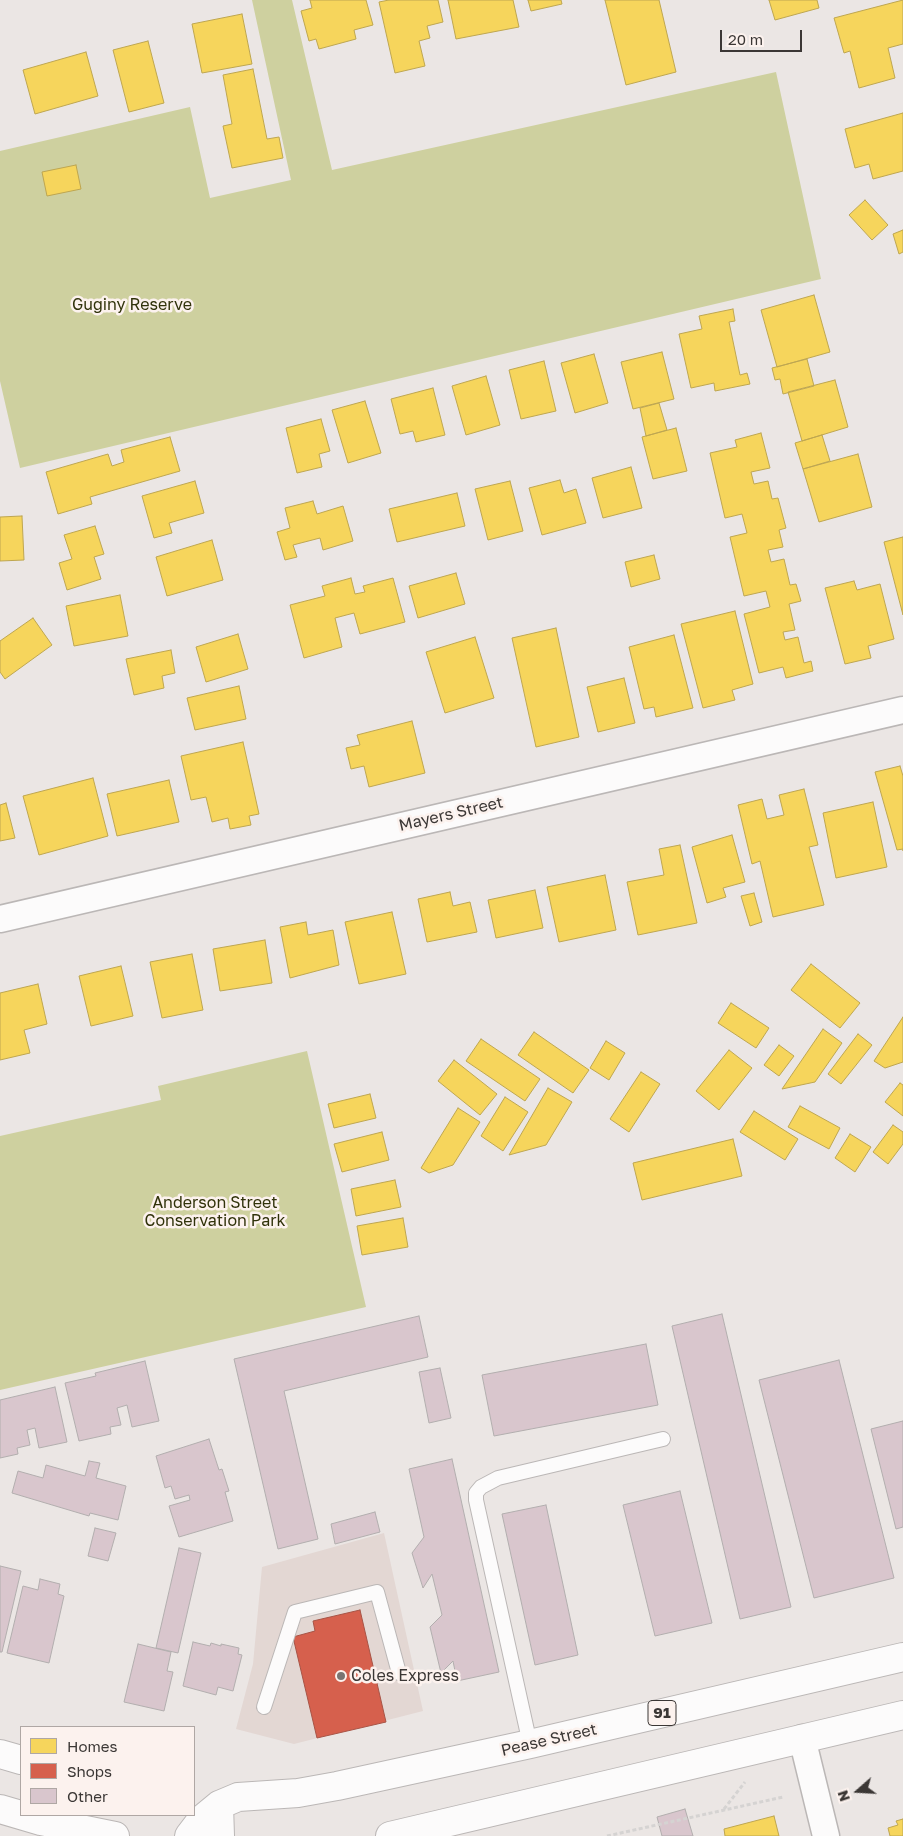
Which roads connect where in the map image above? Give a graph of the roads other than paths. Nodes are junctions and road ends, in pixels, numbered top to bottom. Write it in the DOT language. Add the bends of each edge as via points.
graph roads {
  1 [pos="903,710"];
  2 [pos="0,919"];
  3 [pos="663,1439"];
  4 [pos="903,1657"];
  5 [pos="399,1673"];
  6 [pos="264,1707"];
  7 [pos="903,1715"];
  8 [pos="802,1738"];
  9 [pos="530,1744"];
  10 [pos="0,1754"];
  11 [pos="20,1760"];
  12 [pos="206,1803"];
  13 [pos="0,1809"];
  14 [pos="50,1829"];
  15 [pos="115,1836"];
  16 [pos="189,1836"];
  17 [pos="220,1836"];
  18 [pos="390,1836"];
  19 [pos="826,1836"];
  1 -- 2 [label="street, Mayers Street"];
  3 -- 9 [label="lane" via="498,1478 476,1493"];
  4 -- 9 [label="main road, Pease Street / 91"];
  5 -- 6 [label="lane" via="377,1592 294,1612"];
  7 -- 8 [label="main road"];
  8 -- 18 [label="main road"];
  8 -- 19 [label="street"];
  9 -- 12 [label="main road, Pease Street / 91" via="318,1790"];
  10 -- 11 [label="main road"];
  12 -- 16 [label="main road, 91" via="202,1819"];
  12 -- 17 [label="main road"];
  13 -- 14 [label="main road"];
  14 -- 15 [label="main road"];
}
